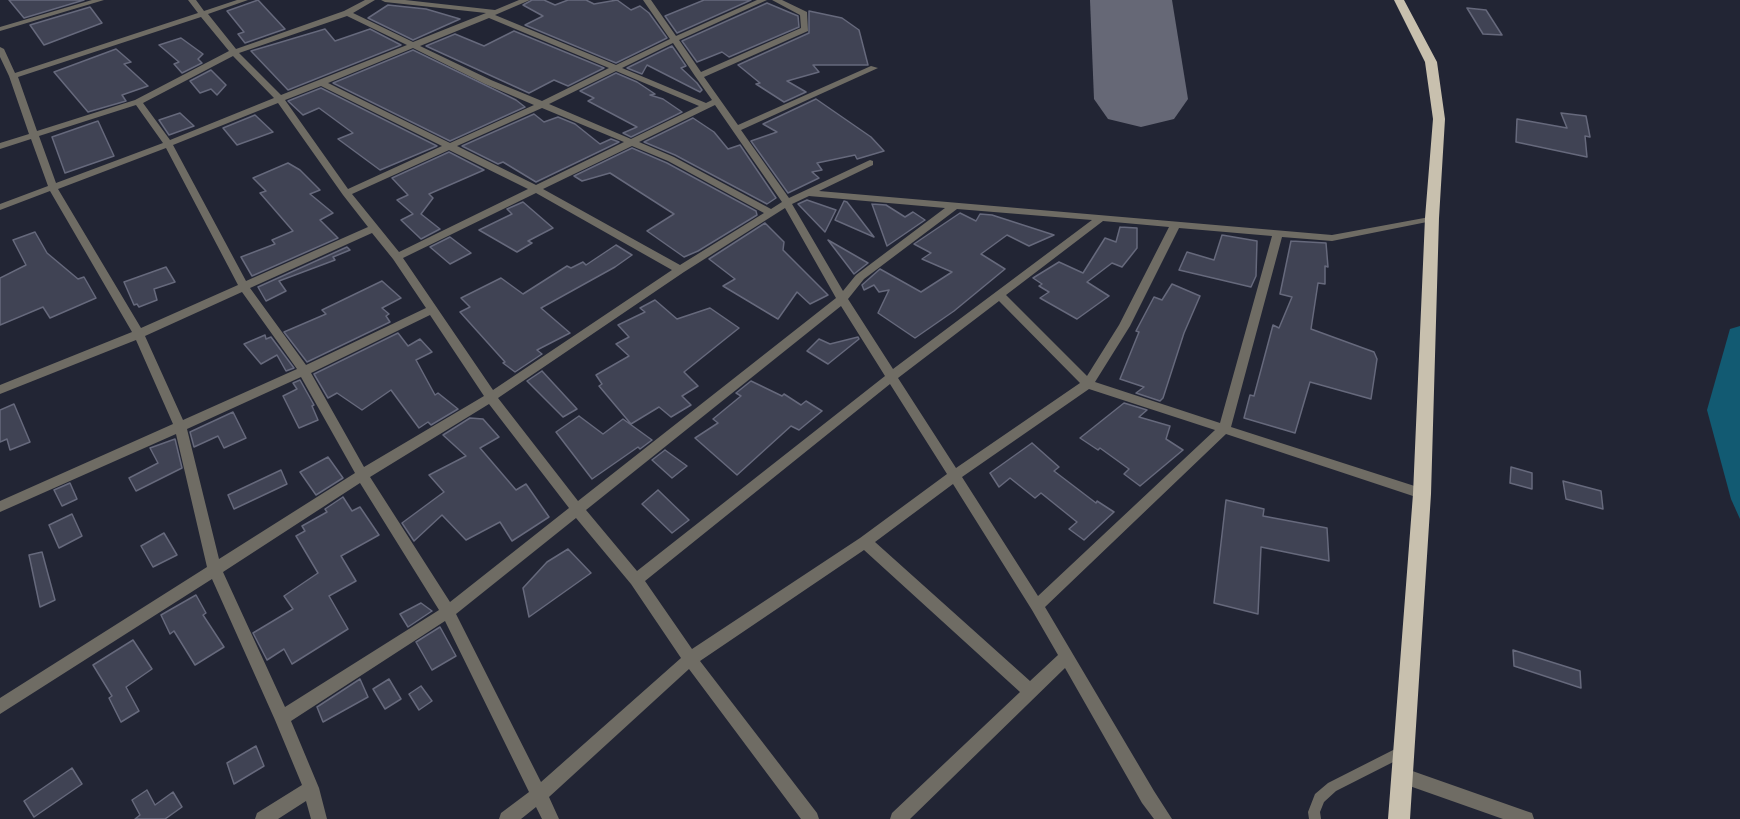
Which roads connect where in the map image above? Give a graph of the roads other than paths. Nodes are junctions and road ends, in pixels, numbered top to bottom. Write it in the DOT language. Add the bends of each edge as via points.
graph roads {
  1 [pos="100,0"];
  2 [pos="192,0"];
  3 [pos="244,0"];
  4 [pos="385,0"];
  5 [pos="526,0"];
  6 [pos="647,0"];
  7 [pos="763,0"];
  8 [pos="776,0"];
  9 [pos="1399,0"];
  10 [pos="367,1"];
  11 [pos="347,13"];
  12 [pos="204,14"];
  13 [pos="493,14"];
  14 [pos="0,29"];
  15 [pos="673,40"];
  16 [pos="411,46"];
  17 [pos="0,49"];
  18 [pos="234,52"];
  19 [pos="616,68"];
  20 [pos="874,68"];
  21 [pos="13,76"];
  22 [pos="699,76"];
  23 [pos="320,82"];
  24 [pos="280,99"];
  25 [pos="138,102"];
  26 [pos="711,103"];
  27 [pos="543,105"];
  28 [pos="735,130"];
  29 [pos="32,135"];
  30 [pos="631,142"];
  31 [pos="168,144"];
  32 [pos="448,145"];
  33 [pos="0,146"];
  34 [pos="870,163"];
  35 [pos="52,188"];
  36 [pos="536,189"];
  37 [pos="346,193"];
  38 [pos="805,193"];
  39 [pos="787,203"];
  40 [pos="954,206"];
  41 [pos="0,207"];
  42 [pos="772,213"];
  43 [pos="1432,218"];
  44 [pos="1100,220"];
  45 [pos="1175,225"];
  46 [pos="374,228"];
  47 [pos="1278,234"];
  48 [pos="397,257"];
  49 [pos="680,270"];
  50 [pos="244,287"];
  51 [pos="1000,295"];
  52 [pos="842,298"];
  53 [pos="433,309"];
  54 [pos="139,334"];
  55 [pos="304,372"];
  56 [pos="892,376"];
  57 [pos="1088,384"];
  58 [pos="0,390"];
  59 [pos="491,397"];
  60 [pos="180,427"];
  61 [pos="1225,428"];
  62 [pos="362,475"];
  63 [pos="954,476"];
  64 [pos="1422,494"];
  65 [pos="0,507"];
  66 [pos="578,510"];
  67 [pos="865,542"];
  68 [pos="215,570"];
  69 [pos="636,580"];
  70 [pos="1037,606"];
  71 [pos="448,612"];
  72 [pos="1067,656"];
  73 [pos="690,658"];
  74 [pos="1031,692"];
  75 [pos="0,708"];
  76 [pos="282,718"];
  77 [pos="1403,751"];
  78 [pos="1401,776"];
  79 [pos="311,788"];
  80 [pos="539,795"];
  81 [pos="263,819"];
  82 [pos="319,819"];
  83 [pos="507,819"];
  84 [pos="551,819"];
  85 [pos="811,819"];
  86 [pos="898,819"];
  87 [pos="1164,819"];
  88 [pos="1315,819"];
  89 [pos="1400,819"];
  90 [pos="1526,819"];
  1 -- 14 [label="street"];
  2 -- 12 [label="street"];
  3 -- 12 [label="street"];
  4 -- 10 [label="street"];
  4 -- 13 [label="street"];
  5 -- 13 [label="street"];
  6 -- 15 [label="street"];
  7 -- 15 [label="street"];
  8 -- 22 [label="street" via="804,14 805,29"];
  9 -- 43 [label="highway" via="1425,46 1435,79 1438,118"];
  10 -- 11 [label="street"];
  11 -- 16 [label="street"];
  11 -- 18 [label="street"];
  12 -- 18 [label="street"];
  12 -- 21 [label="street"];
  13 -- 16 [label="street"];
  13 -- 19 [label="street"];
  15 -- 19 [label="street"];
  15 -- 22 [label="street"];
  16 -- 23 [label="street"];
  16 -- 27 [label="street"];
  17 -- 21 [label="street"];
  18 -- 24 [label="street"];
  18 -- 25 [label="street"];
  19 -- 26 [label="street"];
  19 -- 27 [label="street"];
  20 -- 28 [label="street"];
  21 -- 29 [label="street"];
  22 -- 26 [label="street"];
  23 -- 24 [label="street"];
  23 -- 32 [label="street"];
  24 -- 31 [label="street"];
  24 -- 37 [label="street"];
  25 -- 29 [label="street"];
  25 -- 31 [label="street"];
  26 -- 28 [label="street"];
  26 -- 30 [label="street"];
  27 -- 30 [label="street"];
  27 -- 32 [label="street"];
  28 -- 39 [label="street"];
  29 -- 33 [label="street"];
  29 -- 35 [label="street"];
  30 -- 36 [label="street"];
  30 -- 42 [label="street"];
  31 -- 35 [label="street"];
  31 -- 50 [label="street"];
  32 -- 36 [label="street"];
  32 -- 37 [label="street"];
  34 -- 38 [label="street"];
  35 -- 41 [label="street"];
  35 -- 54 [label="street"];
  36 -- 48 [label="street"];
  36 -- 49 [label="street"];
  37 -- 46 [label="street"];
  38 -- 39 [label="street"];
  38 -- 40 [label="street"];
  39 -- 42 [label="street"];
  39 -- 52 [label="street"];
  40 -- 44 [label="street"];
  40 -- 52 [label="street" via="860,277"];
  42 -- 49 [label="street"];
  43 -- 47 [label="street" via="1332,238"];
  43 -- 64 [label="highway"];
  44 -- 45 [label="street"];
  44 -- 51 [label="street"];
  45 -- 47 [label="street"];
  45 -- 57 [label="street" via="1124,326"];
  46 -- 48 [label="street"];
  46 -- 50 [label="street"];
  47 -- 61 [label="street"];
  48 -- 53 [label="street"];
  49 -- 59 [label="street"];
  50 -- 54 [label="street"];
  50 -- 55 [label="street"];
  51 -- 56 [label="street"];
  51 -- 57 [label="street"];
  52 -- 56 [label="street"];
  52 -- 66 [label="street"];
  53 -- 55 [label="street"];
  53 -- 59 [label="street"];
  54 -- 58 [label="street"];
  54 -- 60 [label="street"];
  55 -- 60 [label="street"];
  55 -- 62 [label="street"];
  56 -- 63 [label="street"];
  56 -- 69 [label="street"];
  57 -- 61 [label="street"];
  57 -- 63 [label="street"];
  59 -- 62 [label="street"];
  59 -- 66 [label="street"];
  60 -- 65 [label="street"];
  60 -- 68 [label="street"];
  61 -- 64 [label="street"];
  61 -- 70 [label="street"];
  62 -- 68 [label="street"];
  62 -- 71 [label="street"];
  63 -- 67 [label="street"];
  63 -- 70 [label="street"];
  64 -- 77 [label="highway"];
  66 -- 69 [label="street"];
  66 -- 71 [label="street"];
  67 -- 73 [label="street"];
  67 -- 74 [label="street"];
  68 -- 75 [label="street"];
  68 -- 76 [label="street"];
  69 -- 73 [label="street"];
  70 -- 72 [label="street"];
  71 -- 76 [label="street"];
  71 -- 80 [label="street"];
  72 -- 74 [label="street"];
  72 -- 87 [label="street"];
  73 -- 80 [label="street"];
  73 -- 85 [label="street"];
  74 -- 86 [label="street"];
  76 -- 79 [label="street"];
  77 -- 78 [label="highway"];
  77 -- 88 [label="lane" via="1326,792 1319,798"];
  78 -- 89 [label="highway"];
  78 -- 90 [label="street"];
  79 -- 81 [label="street"];
  79 -- 82 [label="street"];
  80 -- 83 [label="street"];
  80 -- 84 [label="street"];
}
